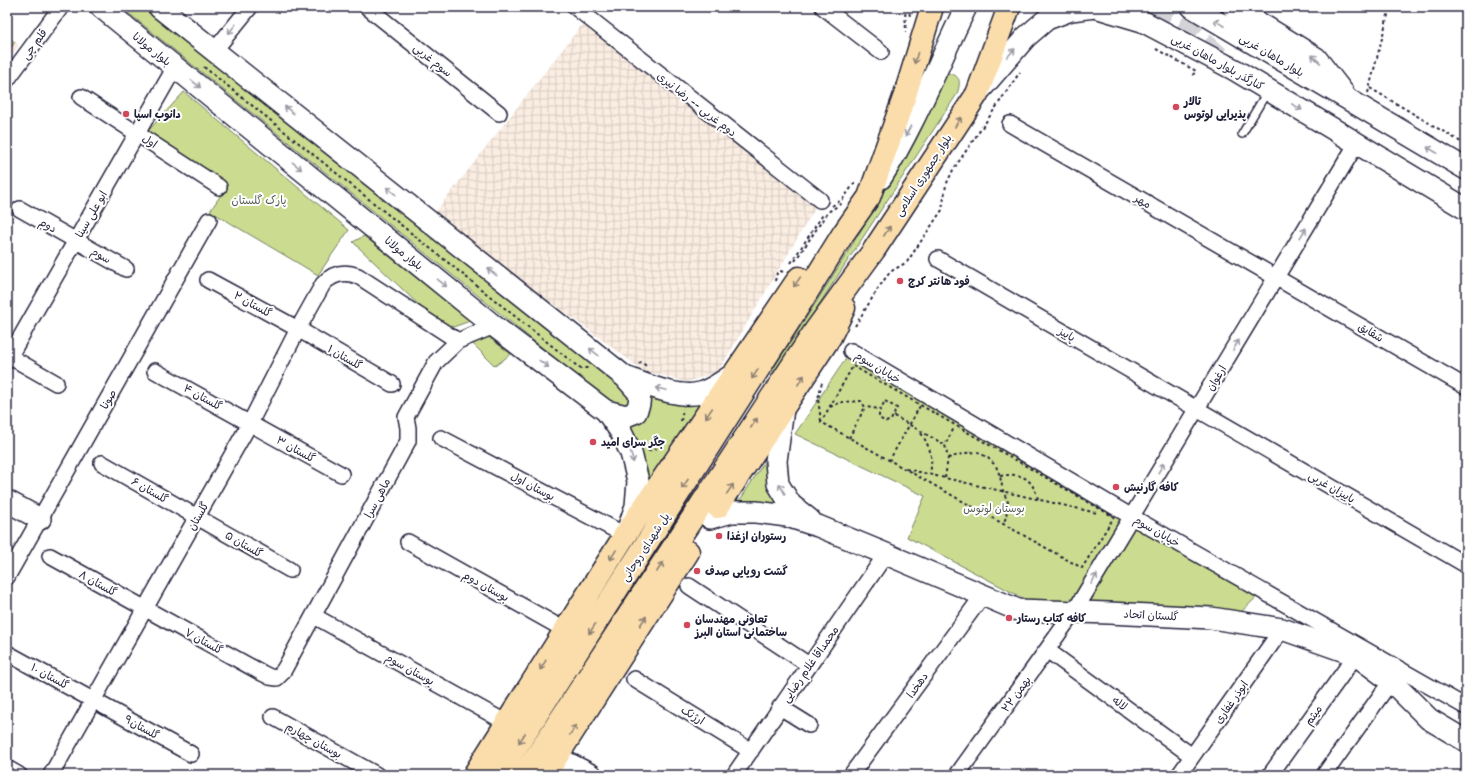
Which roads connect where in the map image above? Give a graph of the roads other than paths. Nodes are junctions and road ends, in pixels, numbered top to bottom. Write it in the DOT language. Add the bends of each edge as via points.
graph roads {
  1 [pos="61,7"];
  2 [pos="101,7"];
  3 [pos="159,7"];
  4 [pos="250,7"];
  5 [pos="367,7"];
  6 [pos="575,7"];
  7 [pos="823,7"];
  8 [pos="932,7"];
  9 [pos="966,7"];
  10 [pos="1009,7"];
  11 [pos="1115,7"];
  12 [pos="1233,7"];
  13 [pos="1193,8"];
  14 [pos="1142,21"];
  15 [pos="915,26"];
  16 [pos="881,52"];
  17 [pos="209,59"];
  18 [pos="175,67"];
  19 [pos="7,80"];
  20 [pos="1268,90"];
  21 [pos="977,94"];
  22 [pos="81,97"];
  23 [pos="1355,105"];
  24 [pos="499,113"];
  25 [pos="1010,124"];
  26 [pos="138,133"];
  27 [pos="1242,134"];
  28 [pos="1357,143"];
  29 [pos="1395,168"];
  30 [pos="1466,169"];
  31 [pos="862,185"];
  32 [pos="219,187"];
  33 [pos="1466,194"];
  34 [pos="820,200"];
  35 [pos="1466,209"];
  36 [pos="20,210"];
  37 [pos="209,220"];
  38 [pos="843,234"];
  39 [pos="76,241"];
  40 [pos="874,250"];
  41 [pos="938,259"];
  42 [pos="126,269"];
  43 [pos="1276,278"];
  44 [pos="208,280"];
  45 [pos="494,326"];
  46 [pos="298,329"];
  47 [pos="458,341"];
  48 [pos="851,351"];
  49 [pos="8,357"];
  50 [pos="155,371"];
  51 [pos="633,371"];
  52 [pos="736,373"];
  53 [pos="56,383"];
  54 [pos="392,384"];
  55 [pos="1466,387"];
  56 [pos="783,408"];
  57 [pos="1197,409"];
  58 [pos="606,411"];
  59 [pos="250,423"];
  60 [pos="441,438"];
  61 [pos="102,463"];
  62 [pos="341,474"];
  63 [pos="7,502"];
  64 [pos="197,517"];
  65 [pos="1132,517"];
  66 [pos="710,518"];
  67 [pos="40,519"];
  68 [pos="818,526"];
  69 [pos="625,535"];
  70 [pos="408,542"];
  71 [pos="886,554"];
  72 [pos="50,556"];
  73 [pos="1466,565"];
  74 [pos="290,570"];
  75 [pos="7,578"];
  76 [pos="689,586"];
  77 [pos="983,595"];
  78 [pos="145,609"];
  79 [pos="1074,612"];
  80 [pos="314,616"];
  81 [pos="1282,629"];
  82 [pos="565,630"];
  83 [pos="1047,650"];
  84 [pos="7,652"];
  85 [pos="1356,655"];
  86 [pos="809,665"];
  87 [pos="262,673"];
  88 [pos="634,679"];
  89 [pos="1391,681"];
  90 [pos="94,700"];
  91 [pos="780,707"];
  92 [pos="1466,707"];
  93 [pos="272,717"];
  94 [pos="506,723"];
  95 [pos="808,725"];
  96 [pos="1466,740"];
  97 [pos="751,751"];
  98 [pos="191,754"];
  99 [pos="1192,756"];
  100 [pos="550,766"];
  101 [pos="7,768"];
  102 [pos="20,775"];
  103 [pos="51,775"];
  104 [pos="377,775"];
  105 [pos="474,775"];
  106 [pos="498,775"];
  107 [pos="524,775"];
  108 [pos="591,775"];
  109 [pos="734,775"];
  110 [pos="851,775"];
  111 [pos="957,775"];
  112 [pos="1179,775"];
  113 [pos="1270,775"];
  114 [pos="1324,775"];
  1 -- 19 [label="street, قلم چی"];
  2 -- 18 [label="main road, بلوار مولانا"];
  3 -- 17 [label="main road"];
  4 -- 17 [label="street, one-way"];
  5 -- 24 [label="street, سوم غربی"];
  6 -- 34 [label="street, دوم غربی -- رضا نیری"];
  7 -- 16 [label="street"];
  8 -- 15 [label="main road"];
  9 -- 31 [label="main road, one-way" via="914,121 893,159"];
  10 -- 21 [label="main road, بلوار جمهوری اسلامی"];
  11 -- 14 [label="main road"];
  23 -- 12 [label="main road, بلوار ماهان غربی, one-way" via="1316,58"];
  23 -- 13 [label="main road, بلوار ماهان غربی, one-way"];
  14 -- 20 [label="main road, کنارگذر بلوار ماهان غربی"];
  21 -- 14 [label="main road, کنارگذر بلوار ماهان غربی, one-way" via="1026,37 1047,19 1071,10 1095,7"];
  15 -- 31 [label="main road, one-way" via="905,95"];
  51 -- 17 [label="main road, one-way"];
  18 -- 26 [label="street, ابو علی سینا"];
  18 -- 45 [label="main road, بلوار مولانا, one-way"];
  20 -- 27 [label="lane"];
  20 -- 28 [label="main road, کنارگذر بلوار ماهان غربی, one-way"];
  40 -- 21 [label="main road, بلوار جمهوری اسلامی, one-way"];
  22 -- 26 [label="street, اول"];
  30 -- 23 [label="main road, بلوار ماهان غربی, one-way"];
  25 -- 43 [label="street, مهر"];
  26 -- 32 [label="street, اول"];
  26 -- 39 [label="street, ابو علی سینا"];
  28 -- 29 [label="main road, کنارگذر بلوار ماهان غربی"];
  43 -- 28 [label="street, ارغوان, one-way"];
  29 -- 33 [label="main road"];
  29 -- 35 [label="main road, کنارگذر بلوار ماهان غربی"];
  31 -- 38 [label="main road"];
  36 -- 39 [label="street, دوم"];
  37 -- 67 [label="street, صونا"];
  38 -- 52 [label="main road, one-way" via="811,260"];
  38 -- 106 [label="main road, پل شهدای روحانی, one-way"];
  39 -- 42 [label="street, سوم"];
  39 -- 49 [label="street, ابو علی سینا"];
  56 -- 40 [label="main road, one-way" via="830,337"];
  107 -- 40 [label="main road, بلوار جمهوری اسلامی, one-way" via="815,331"];
  41 -- 57 [label="street, پاییز"];
  43 -- 55 [label="street, شقایق"];
  57 -- 43 [label="street, ارغوان, one-way"];
  44 -- 46 [label="street, گلستان ۲"];
  45 -- 47 [label="street, ماهی سرا"];
  45 -- 58 [label="main road, بلوار مولانا, one-way"];
  46 -- 47 [label="street, گلستان" via="328,278 336,274 353,274"];
  46 -- 54 [label="street, گلستان ۱"];
  46 -- 59 [label="street, گلستان"];
  47 -- 80 [label="street, ماهی سرا" via="436,362 408,412 408,441"];
  48 -- 65 [label="street, خیابان سوم"];
  49 -- 53 [label="street"];
  50 -- 59 [label="street, گلستان ۴"];
  52 -- 51 [label="main road, one-way" via="716,386 699,393 687,394 657,389"];
  51 -- 58 [label="main road" via="640,394 640,404 636,412 626,416"];
  52 -- 69 [label="main road, one-way"];
  66 -- 56 [label="main road, one-way"];
  68 -- 56 [label="main road, one-way" via="791,505 778,484 776,461"];
  65 -- 57 [label="street, ارغوان, one-way"];
  57 -- 73 [label="street, پاییزان غربی"];
  58 -- 69 [label="main road, بلوار مولانا, one-way" via="621,432 631,453 638,481 636,506"];
  59 -- 62 [label="street, گلستان ۳"];
  59 -- 64 [label="street, گلستان"];
  60 -- 69 [label="street, بوستان اول"];
  61 -- 64 [label="street, گلستان ۶"];
  63 -- 67 [label="main road"];
  64 -- 74 [label="street, گلستان ۵"];
  64 -- 78 [label="street, گلستان"];
  79 -- 65 [label="street, ارغوان, one-way"];
  65 -- 92 [label="street, خیابان سوم"];
  66 -- 68 [label="main road" via="732,512 756,512 787,516"];
  100 -- 66 [label="main road, one-way"];
  67 -- 75 [label="street, صونا"];
  68 -- 71 [label="main road, گلستان اتحاد"];
  69 -- 82 [label="main road, one-way"];
  70 -- 82 [label="street, بوستان دوم"];
  71 -- 77 [label="main road, گلستان اتحاد"];
  71 -- 86 [label="street, محمداقا غلام رضایی"];
  72 -- 78 [label="street, گلستان ۸"];
  76 -- 86 [label="street"];
  77 -- 79 [label="main road, گلستان اتحاد" via="1018,610"];
  77 -- 110 [label="street, دهخدا"];
  78 -- 87 [label="street, گلستان ۷"];
  78 -- 90 [label="street, گلستان"];
  79 -- 81 [label="main road, گلستان اتحاد" via="1211,618"];
  79 -- 83 [label="street, ۲۲ بهمن"];
  80 -- 87 [label="street, ماهی سرا" via="281,674 277,678"];
  80 -- 94 [label="street, بوستان سوم"];
  81 -- 85 [label="main road, گلستان اتحاد"];
  81 -- 99 [label="street, ابوذر غفاری"];
  82 -- 94 [label="main road, one-way"];
  83 -- 99 [label="street, لاله"];
  83 -- 111 [label="street, ۲۲ بهمن"];
  84 -- 90 [label="street, گلستان ۱۰"];
  85 -- 89 [label="main road, گلستان اتحاد"];
  85 -- 113 [label="street, میثم"];
  86 -- 91 [label="street, محمداقا غلام رضایی"];
  88 -- 97 [label="street, ارژنک"];
  89 -- 96 [label="main road, گلستان اتحاد" via="1429,719"];
  89 -- 114 [label="street"];
  90 -- 98 [label="street, گلستان۹"];
  90 -- 103 [label="street, گلستان"];
  91 -- 95 [label="street"];
  91 -- 97 [label="street, محمداقا غلام رضایی"];
  93 -- 104 [label="street, بوستان چهارم"];
  94 -- 105 [label="main road"];
  97 -- 109 [label="street, محمداقا غلام رضایی"];
  99 -- 112 [label="street, ابوذر غفاری"];
  100 -- 108 [label="main road"];
  101 -- 102 [label="street"];
}
